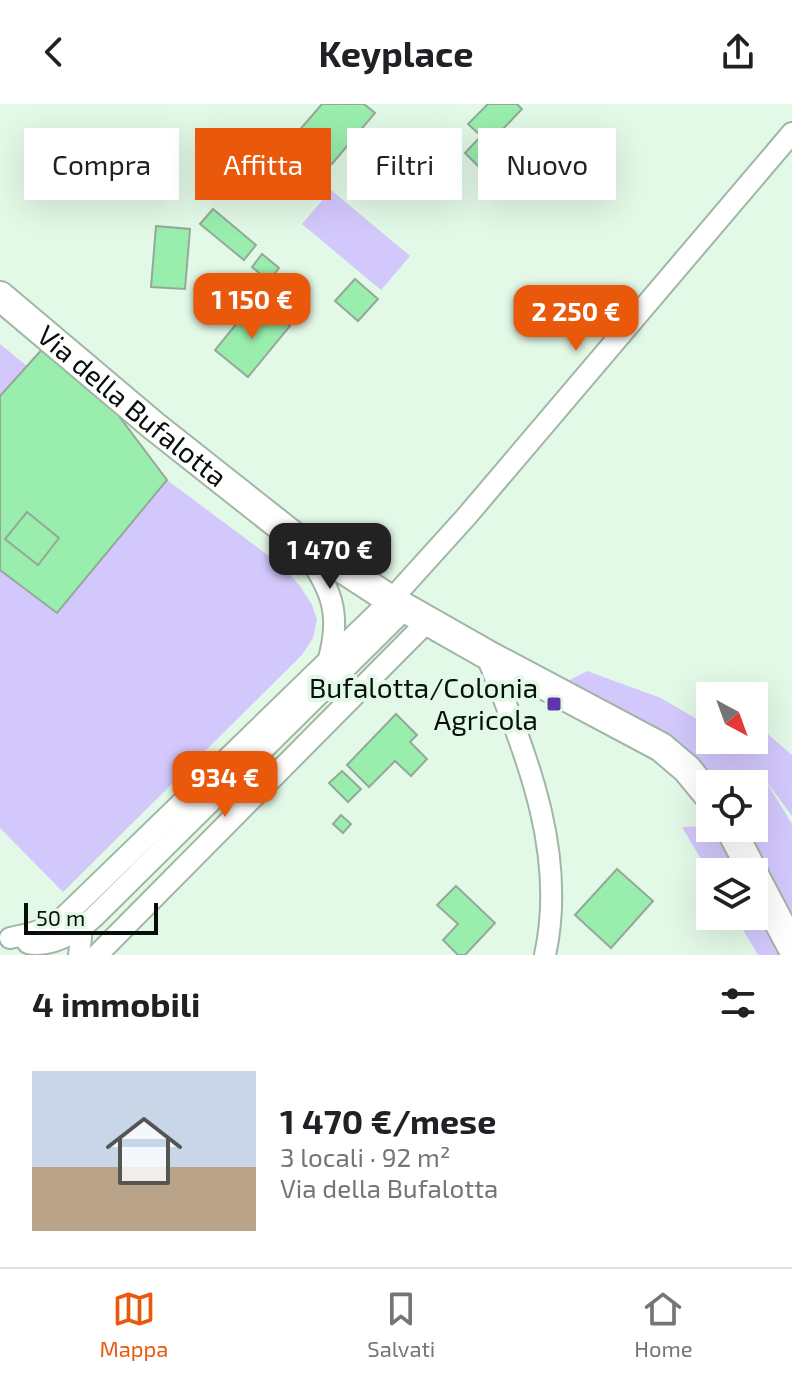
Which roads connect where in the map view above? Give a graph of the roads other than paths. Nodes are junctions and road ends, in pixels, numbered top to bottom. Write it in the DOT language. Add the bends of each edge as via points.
graph roads {
  1 [pos="792,133"];
  2 [pos="0,296"];
  3 [pos="297,539"];
  4 [pos="408,610"];
  5 [pos="486,654"];
  6 [pos="328,662"];
  7 [pos="696,780"];
  8 [pos="180,818"];
  9 [pos="768,901"];
  10 [pos="82,928"];
  11 [pos="7,942"];
  12 [pos="792,947"];
  13 [pos="79,955"];
  14 [pos="97,955"];
  15 [pos="545,955"];
  1 -- 4 [label="street" via="476,505"];
  2 -- 3 [label="street, Via della Bufalotta"];
  3 -- 4 [label="street, Via della Bufalotta"];
  3 -- 6 [label="street" via="332,599 335,625"];
  4 -- 5 [label="street, Via della Bufalotta"];
  4 -- 6 [label="street"];
  4 -- 8 [label="street"];
  4 -- 14 [label="street"];
  5 -- 7 [label="street, Via della Bufalotta" via="661,747"];
  5 -- 15 [label="street" via="542,811 551,890"];
  6 -- 8 [label="street"];
  8 -- 10 [label="street"];
  8 -- 11 [label="street" via="54,924"];
  9 -- 12 [label="street"];
  10 -- 11 [label="street" via="35,944"];
  10 -- 13 [label="street"];
}
